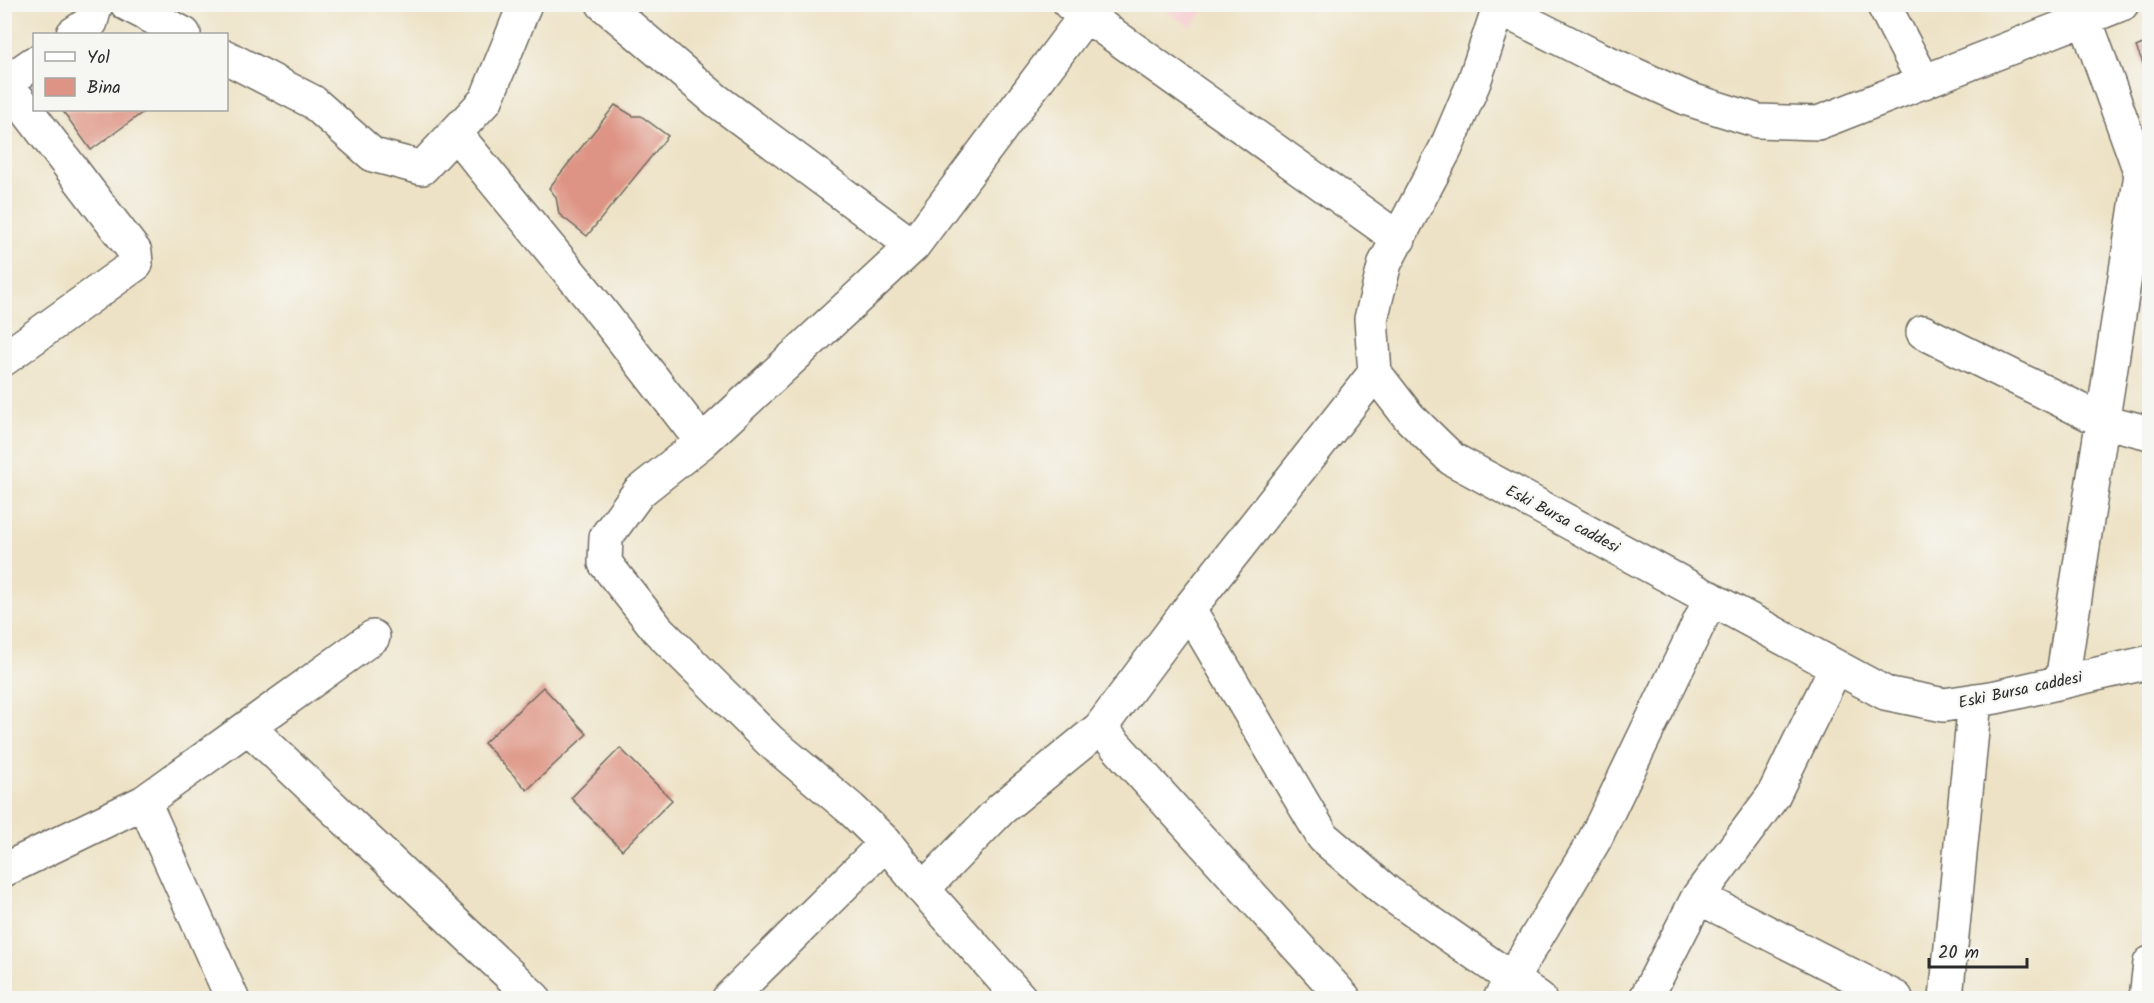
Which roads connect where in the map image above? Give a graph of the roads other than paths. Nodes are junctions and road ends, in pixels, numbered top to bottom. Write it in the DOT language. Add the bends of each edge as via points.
graph roads {
  1 [pos="96,4"];
  2 [pos="127,4"];
  3 [pos="525,4"];
  4 [pos="603,4"];
  5 [pos="1883,4"];
  6 [pos="2122,4"];
  7 [pos="1499,6"];
  8 [pos="1078,10"];
  9 [pos="2085,19"];
  10 [pos="74,33"];
  11 [pos="182,33"];
  12 [pos="228,58"];
  13 [pos="33,64"];
  14 [pos="1924,82"];
  15 [pos="5,84"];
  16 [pos="455,133"];
  17 [pos="1399,239"];
  18 [pos="913,246"];
  19 [pos="1923,332"];
  20 [pos="4,359"];
  21 [pos="1375,373"];
  22 [pos="2103,421"];
  23 [pos="2150,434"];
  24 [pos="702,442"];
  25 [pos="1711,598"];
  26 [pos="1188,609"];
  27 [pos="373,637"];
  28 [pos="2150,662"];
  29 [pos="1836,667"];
  30 [pos="2062,681"];
  31 [pos="1975,700"];
  32 [pos="248,727"];
  33 [pos="1100,728"];
  34 [pos="144,802"];
  35 [pos="886,843"];
  36 [pos="4,870"];
  37 [pos="923,889"];
  38 [pos="1698,897"];
  39 [pos="2150,963"];
  40 [pos="1506,989"];
  41 [pos="231,999"];
  42 [pos="534,999"];
  43 [pos="729,999"];
  44 [pos="1020,999"];
  45 [pos="1344,999"];
  46 [pos="1539,999"];
  47 [pos="1646,999"];
  48 [pos="1896,999"];
  49 [pos="1946,999"];
  50 [pos="2146,999"];
  1 -- 10 [label="street" via="91,22"];
  2 -- 11 [label="street"];
  3 -- 16 [label="street" via="486,100"];
  4 -- 18 [label="street" via="716,100"];
  5 -- 14 [label="street"];
  6 -- 9 [label="street"];
  7 -- 14 [label="street" via="1688,99 1758,122 1818,123"];
  7 -- 17 [label="street" via="1474,82 1446,148"];
  8 -- 17 [label="street"];
  8 -- 18 [label="street"];
  9 -- 14 [label="street"];
  9 -- 22 [label="street" via="2141,174"];
  12 -- 16 [label="street" via="313,102 373,155 422,168"];
  13 -- 15 [label="street"];
  15 -- 20 [label="street" via="135,252 136,264"];
  16 -- 24 [label="street" via="590,296"];
  17 -- 21 [label="street" via="1385,263 1371,319"];
  18 -- 24 [label="street"];
  19 -- 22 [label="street"];
  21 -- 25 [label="street, Eski Bursa caddesi" via="1409,417 1452,459"];
  21 -- 26 [label="street"];
  22 -- 23 [label="street"];
  22 -- 30 [label="street"];
  24 -- 35 [label="street" via="639,492 606,537 605,563 666,638 770,741"];
  25 -- 29 [label="street, Eski Bursa caddesi"];
  25 -- 40 [label="street" via="1596,839"];
  26 -- 33 [label="street"];
  26 -- 40 [label="street" via="1323,837"];
  27 -- 32 [label="street"];
  28 -- 30 [label="street, Eski Bursa caddesi"];
  29 -- 31 [label="street, Eski Bursa caddesi" via="1885,693 1944,705"];
  29 -- 38 [label="street" via="1773,796"];
  30 -- 31 [label="street, Eski Bursa caddesi"];
  31 -- 49 [label="street"];
  32 -- 34 [label="street"];
  32 -- 42 [label="street"];
  33 -- 37 [label="street" via="1001,810"];
  33 -- 45 [label="street"];
  34 -- 36 [label="street"];
  34 -- 41 [label="street"];
  35 -- 37 [label="street"];
  35 -- 43 [label="street"];
  37 -- 44 [label="street"];
  38 -- 47 [label="street"];
  38 -- 48 [label="street"];
  39 -- 50 [label="street"];
  40 -- 46 [label="street"];
}
